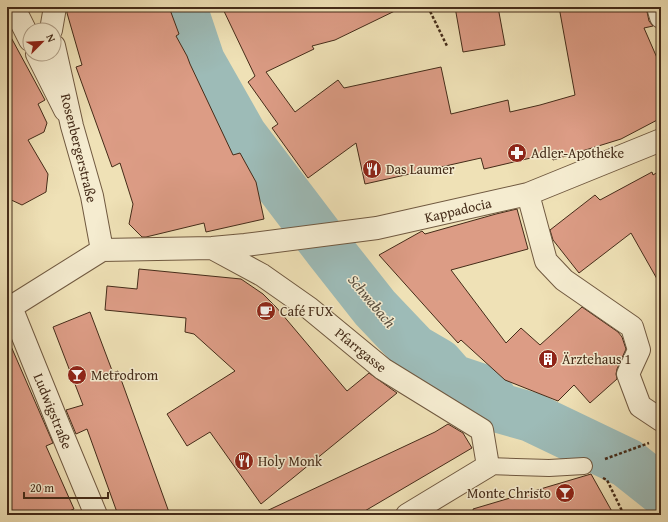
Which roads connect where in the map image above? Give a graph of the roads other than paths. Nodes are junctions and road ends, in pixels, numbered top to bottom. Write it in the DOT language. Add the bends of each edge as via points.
graph roads {
  1 [pos="12,7"];
  2 [pos="55,7"];
  3 [pos="658,7"];
  4 [pos="661,17"];
  5 [pos="52,22"];
  6 [pos="22,24"];
  7 [pos="41,62"];
  8 [pos="58,62"];
  9 [pos="72,126"];
  10 [pos="661,140"];
  11 [pos="528,194"];
  12 [pos="245,245"];
  13 [pos="212,248"];
  14 [pos="102,250"];
  15 [pos="9,306"];
  16 [pos="661,420"];
  17 [pos="488,466"];
  18 [pos="584,466"];
  19 [pos="96,515"];
  20 [pos="407,515"];
  1 -- 6 [label="street"];
  2 -- 5 [label="street"];
  3 -- 4 [label="street"];
  7 -- 9 [label="street"];
  8 -- 9 [label="street, Rosenbergerstraße"];
  9 -- 14 [label="street, Rosenbergerstraße" via="92,196"];
  10 -- 11 [label="street, Kappadocia"];
  11 -- 12 [label="street, Kappadocia" via="377,228"];
  11 -- 16 [label="street" via="546,262 564,280 632,327 639,350 628,374 640,406"];
  12 -- 13 [label="street, Pfarrgasse"];
  13 -- 14 [label="street, Pfarrgasse"];
  13 -- 17 [label="street, Pfarrgasse" via="262,275 309,308 383,369 482,430"];
  14 -- 15 [label="street"];
  15 -- 19 [label="street, Ludwigstraße"];
  17 -- 18 [label="lane"];
  17 -- 20 [label="street"];
}
